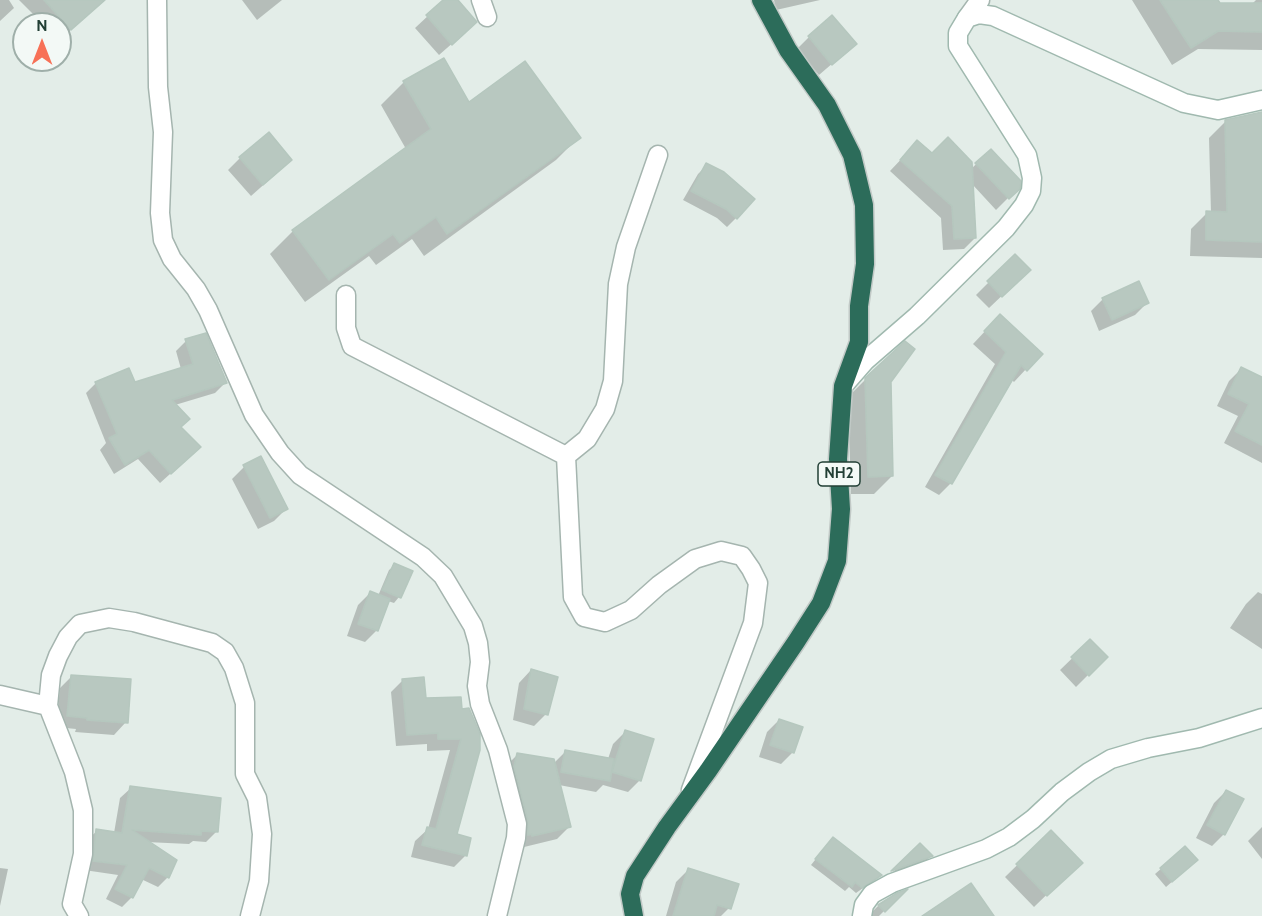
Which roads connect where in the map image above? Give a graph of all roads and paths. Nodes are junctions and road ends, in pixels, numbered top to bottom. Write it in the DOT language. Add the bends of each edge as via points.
graph roads {
  1 [pos="157,0"];
  2 [pos="761,0"];
  3 [pos="980,0"];
  4 [pos="966,18"];
  5 [pos="1262,100"];
  6 [pos="658,155"];
  7 [pos="346,295"];
  8 [pos="843,386"];
  9 [pos="566,456"];
  10 [pos="0,695"];
  11 [pos="48,706"];
  12 [pos="1262,718"];
  13 [pos="689,797"];
  14 [pos="79,916"];
  15 [pos="250,916"];
  16 [pos="497,916"];
  17 [pos="634,916"];
  18 [pos="862,916"];
  1 -- 16 [label="street" via="163,240 172,260 208,310 254,415 280,453 300,475 423,557 443,576 472,626 480,662 480,704 498,750 517,824"];
  2 -- 8 [label="highway, NH2" via="788,50 827,105 852,155 864,205 865,264 859,342"];
  3 -- 4 [label="street"];
  4 -- 5 [label="street" via="993,16 1185,103 1218,110"];
  4 -- 8 [label="street" via="958,33 958,46 1027,155 1031,191 1006,228"];
  6 -- 9 [label="street" via="626,247 618,284 613,381 605,409 587,439"];
  7 -- 9 [label="street" via="346,328 352,346"];
  8 -- 13 [label="highway, NH2" via="837,561 821,603"];
  9 -- 13 [label="street" via="573,597 584,617 605,622 631,610 695,559 721,551 741,556 758,583 753,623"];
  10 -- 11 [label="street"];
  11 -- 14 [label="street" via="74,772 83,810 83,854 72,904"];
  11 -- 15 [label="street" via="51,675 58,656 80,624 109,618 134,622 204,640 225,652 245,703 245,774 257,798 262,834 259,881"];
  12 -- 18 [label="street" via="1111,759 1062,792 1009,837 872,894 864,904"];
  13 -- 17 [label="highway, NH2" via="636,876 630,894"];
}
